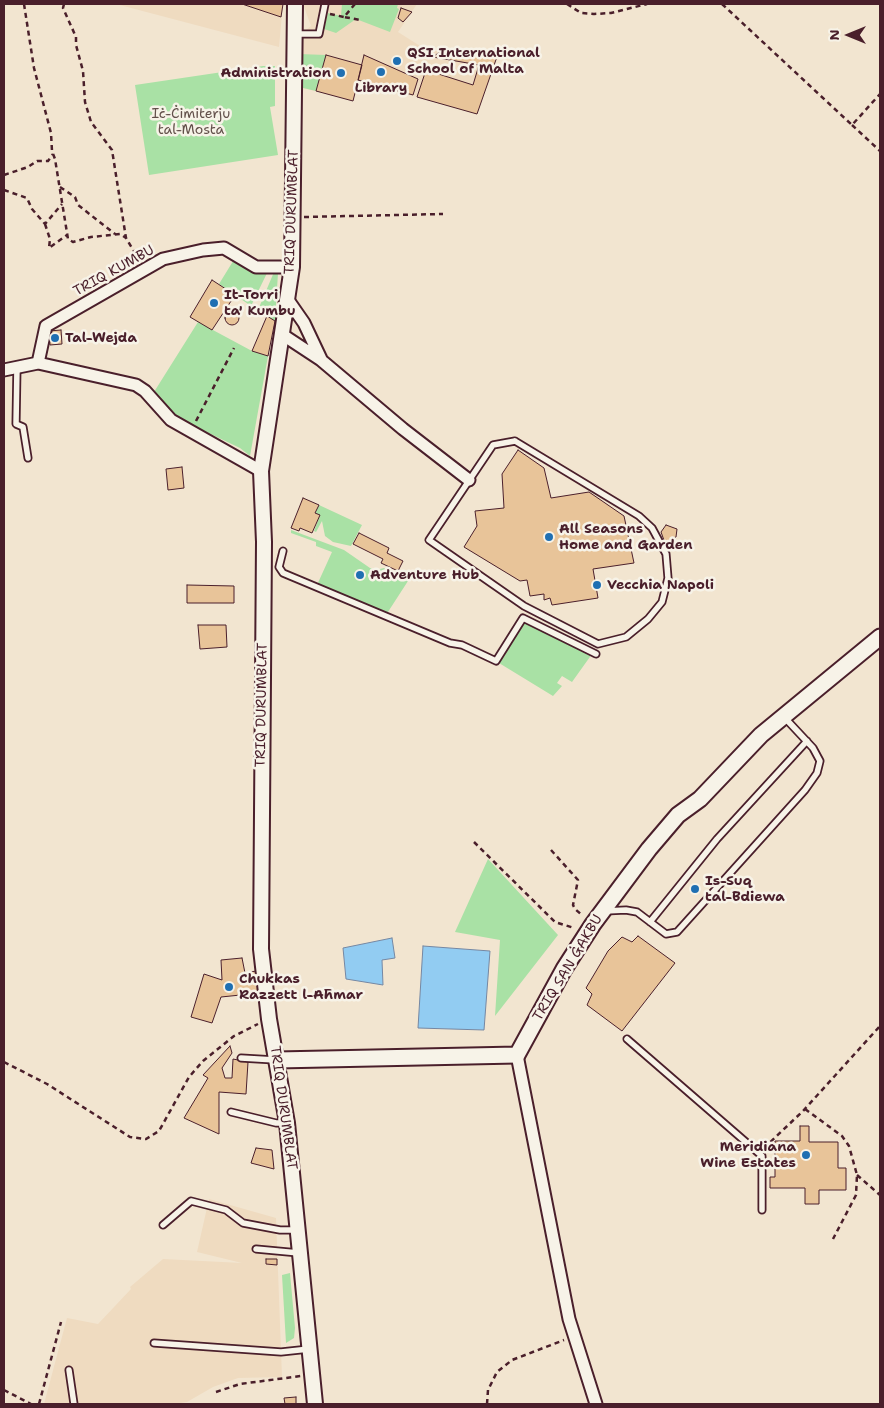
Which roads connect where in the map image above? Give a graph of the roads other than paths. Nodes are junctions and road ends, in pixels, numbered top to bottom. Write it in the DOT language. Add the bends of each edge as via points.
graph roads {
  1 [pos="295,4"];
  2 [pos="325,4"];
  3 [pos="293,34"];
  4 [pos="292,266"];
  5 [pos="288,300"];
  6 [pos="283,335"];
  7 [pos="321,360"];
  8 [pos="38,364"];
  9 [pos="17,367"];
  10 [pos="4,370"];
  11 [pos="28,458"];
  12 [pos="262,472"];
  13 [pos="469,480"];
  14 [pos="283,551"];
  15 [pos="880,637"];
  16 [pos="596,654"];
  17 [pos="784,716"];
  18 [pos="807,741"];
  19 [pos="603,911"];
  20 [pos="650,922"];
  21 [pos="627,1039"];
  22 [pos="516,1055"];
  23 [pos="242,1058"];
  24 [pos="277,1060"];
  25 [pos="231,1112"];
  26 [pos="287,1123"];
  27 [pos="762,1210"];
  28 [pos="163,1225"];
  29 [pos="298,1230"];
  30 [pos="256,1249"];
  31 [pos="301,1253"];
  32 [pos="154,1343"];
  33 [pos="311,1349"];
  34 [pos="69,1370"];
  35 [pos="74,1404"];
  36 [pos="315,1404"];
  37 [pos="596,1404"];
  1 -- 3 [label="street, TRIQ DURUMBLAT"];
  2 -- 3 [label="lane" via="319,34"];
  3 -- 4 [label="street, TRIQ DURUMBLAT"];
  4 -- 5 [label="street, TRIQ DURUMBLAT"];
  4 -- 8 [label="street, TRIQ KUMBU" via="256,267 224,248 163,259 46,326"];
  5 -- 6 [label="street, TRIQ DURUMBLAT"];
  5 -- 7 [label="street" via="304,323"];
  6 -- 7 [label="street"];
  6 -- 12 [label="street, TRIQ DURUMBLAT"];
  7 -- 13 [label="street"];
  8 -- 9 [label="street"];
  8 -- 12 [label="street" via="136,385 171,420"];
  9 -- 10 [label="street"];
  9 -- 11 [label="lane" via="16,424 24,427"];
  12 -- 24 [label="street, TRIQ DURUMBLAT" via="261,949 268,1020"];
  13 -- 13 [label="lane" via="493,445 515,441 639,516 652,528 666,554 668,578 662,602 626,637 598,644 524,606 429,540"];
  14 -- 16 [label="lane" via="279,567 283,573 496,661 523,618"];
  15 -- 17 [label="main road, TRIQ SAN ĠAKBU"];
  17 -- 18 [label="lane"];
  17 -- 19 [label="main road, TRIQ SAN ĠAKBU" via="761,735 700,799 678,815"];
  18 -- 20 [label="lane" via="717,839"];
  18 -- 20 [label="lane" via="820,761 818,773 805,790 677,932 666,934"];
  19 -- 20 [label="lane" via="636,912"];
  19 -- 22 [label="main road, TRIQ SAN ĠAKBU" via="564,969"];
  21 -- 27 [label="lane" via="762,1156"];
  22 -- 24 [label="main road"];
  22 -- 37 [label="street" via="575,1336"];
  23 -- 24 [label="lane"];
  24 -- 26 [label="street, TRIQ DURUMBLAT"];
  25 -- 26 [label="lane"];
  26 -- 29 [label="street, TRIQ DURUMBLAT"];
  28 -- 29 [label="lane" via="192,1201 226,1210 243,1223"];
  29 -- 31 [label="street, TRIQ DURUMBLAT"];
  30 -- 31 [label="lane"];
  31 -- 33 [label="street, TRIQ DURUMBLAT"];
  32 -- 33 [label="lane" via="281,1352"];
  33 -- 36 [label="street, TRIQ DURUMBLAT"];
  34 -- 35 [label="lane"];
}
